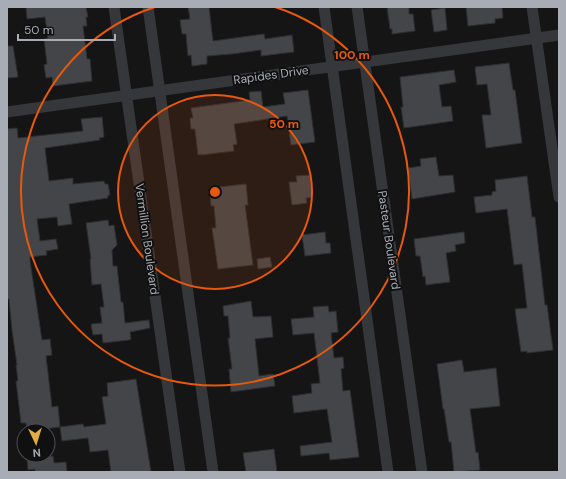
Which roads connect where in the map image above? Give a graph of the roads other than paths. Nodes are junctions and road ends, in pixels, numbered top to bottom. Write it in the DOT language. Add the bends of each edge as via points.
graph roads {
  1 [pos="114,7"];
  2 [pos="148,7"];
  3 [pos="324,7"];
  4 [pos="357,7"];
  5 [pos="532,7"];
  6 [pos="559,35"];
  7 [pos="537,38"];
  8 [pos="365,62"];
  9 [pos="332,67"];
  10 [pos="160,91"];
  11 [pos="127,95"];
  12 [pos="7,112"];
  13 [pos="559,197"];
  14 [pos="180,472"];
  15 [pos="213,472"];
  16 [pos="388,472"];
  17 [pos="422,472"];
  1 -- 11 [label="street, Vermillion Boulevard"];
  2 -- 10 [label="street"];
  3 -- 9 [label="street"];
  4 -- 8 [label="street, Pasteur Boulevard"];
  5 -- 7 [label="street"];
  6 -- 7 [label="street, Rapides Drive"];
  7 -- 8 [label="street, Rapides Drive"];
  7 -- 13 [label="street"];
  8 -- 9 [label="street, Rapides Drive"];
  8 -- 17 [label="street, Pasteur Boulevard"];
  9 -- 10 [label="street, Rapides Drive"];
  9 -- 16 [label="street"];
  10 -- 11 [label="street, Rapides Drive"];
  10 -- 15 [label="street"];
  11 -- 12 [label="street, Rapides Drive"];
  11 -- 14 [label="street, Vermillion Boulevard"];
}
